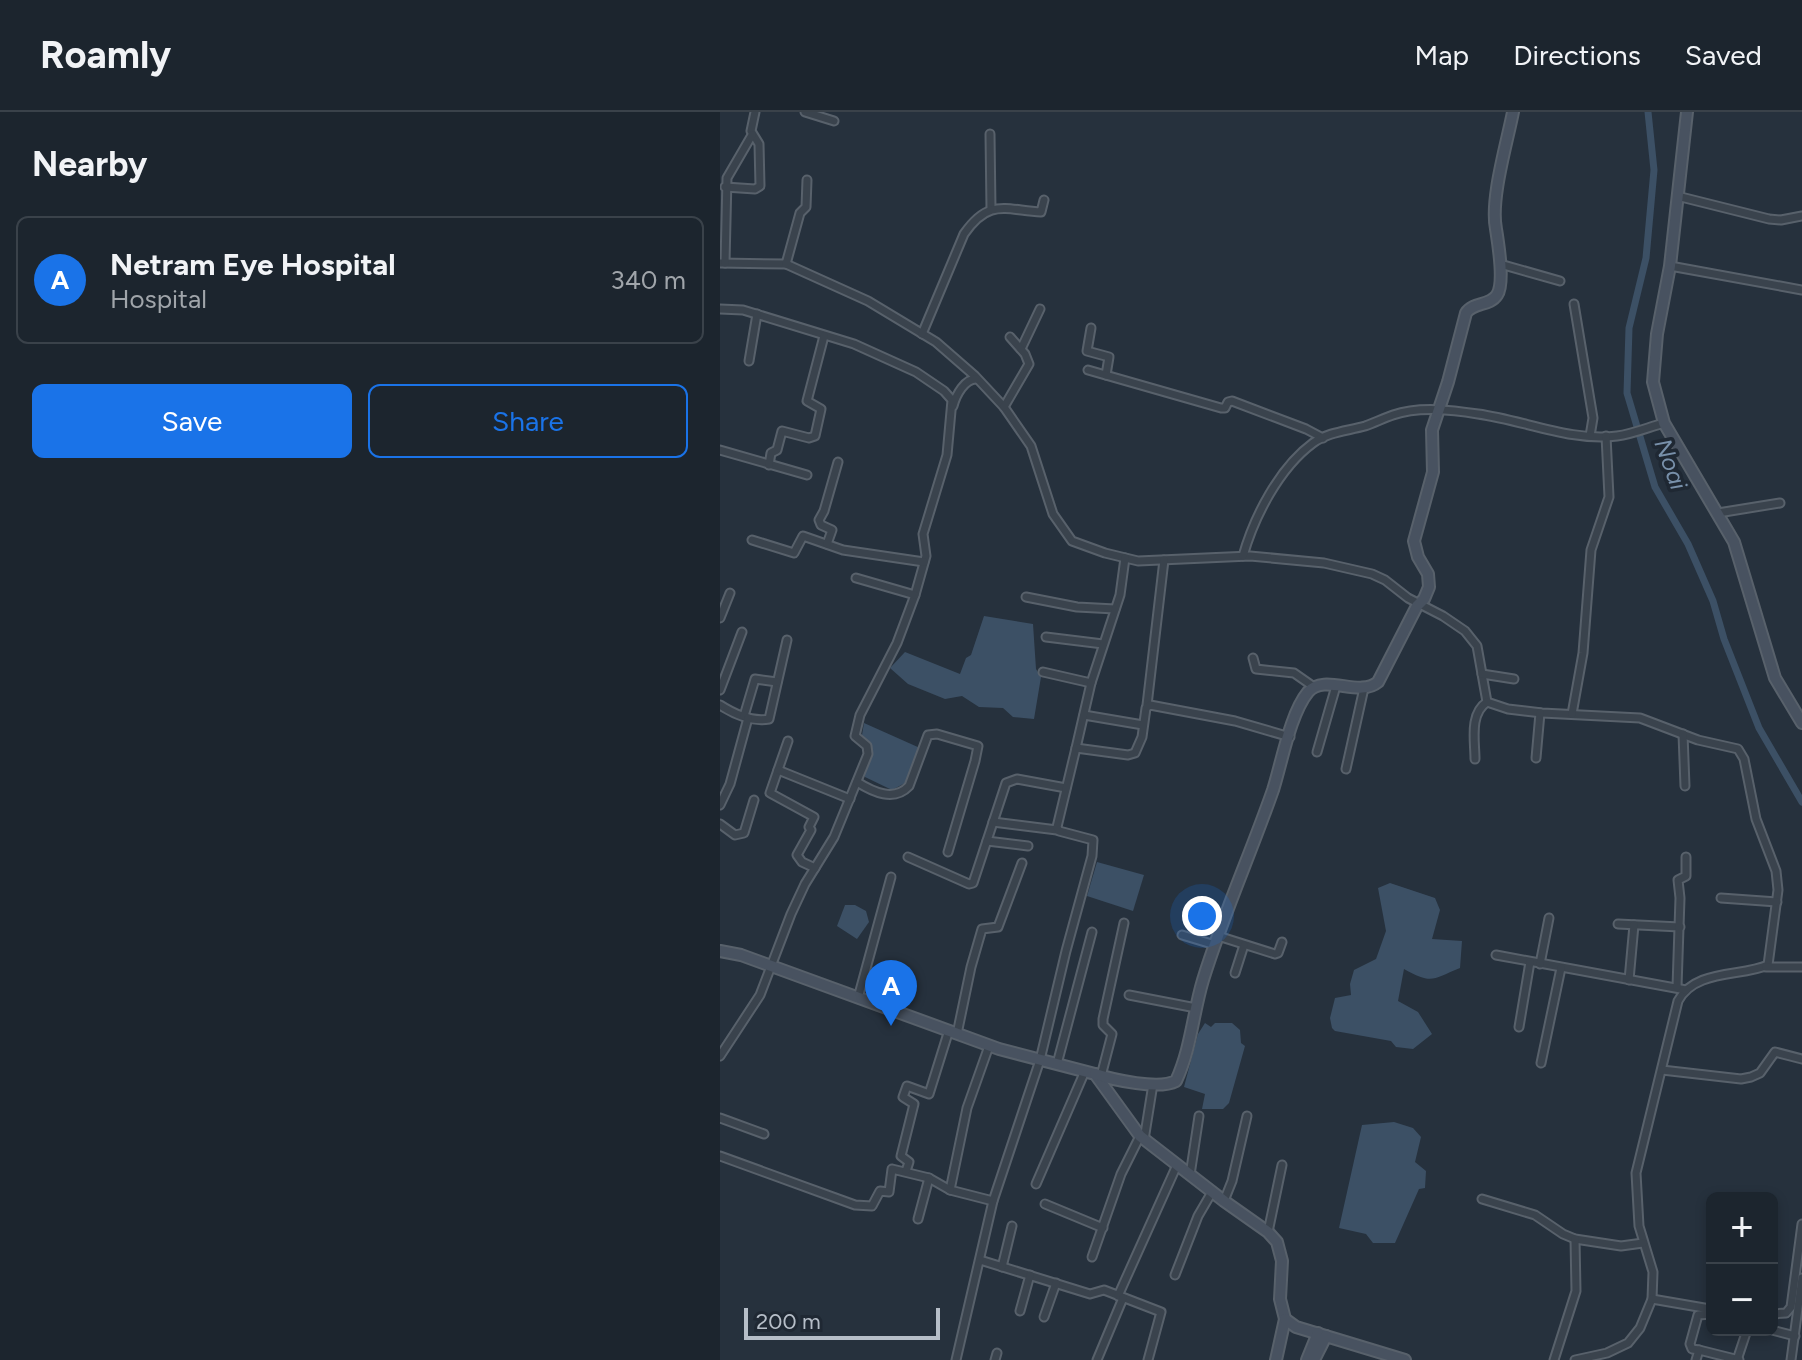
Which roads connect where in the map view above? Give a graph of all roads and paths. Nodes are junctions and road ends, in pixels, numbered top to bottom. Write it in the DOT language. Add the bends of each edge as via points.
graph roads {
  1 [pos="755,112"];
  2 [pos="805,112"];
  3 [pos="1513,112"];
  4 [pos="1687,112"];
  5 [pos="834,121"];
  6 [pos="990,134"];
  7 [pos="752,135"];
  8 [pos="807,180"];
  9 [pos="725,187"];
  10 [pos="1677,196"];
  11 [pos="1044,200"];
  12 [pos="722,208"];
  13 [pos="991,209"];
  14 [pos="1802,216"];
  15 [pos="722,263"];
  16 [pos="786,264"];
  17 [pos="1500,264"];
  18 [pos="1670,266"];
  19 [pos="1560,281"];
  20 [pos="1802,290"];
  21 [pos="1574,304"];
  22 [pos="720,309"];
  23 [pos="1040,309"];
  24 [pos="757,314"];
  25 [pos="1091,328"];
  26 [pos="922,334"];
  27 [pos="824,336"];
  28 [pos="1010,337"];
  29 [pos="1021,349"];
  30 [pos="749,361"];
  31 [pos="1088,370"];
  32 [pos="1106,375"];
  33 [pos="977,379"];
  34 [pos="1004,407"];
  35 [pos="952,408"];
  36 [pos="1437,410"];
  37 [pos="1664,423"];
  38 [pos="1590,436"];
  39 [pos="1606,436"];
  40 [pos="1323,438"];
  41 [pos="720,450"];
  42 [pos="838,462"];
  43 [pos="769,465"];
  44 [pos="807,475"];
  45 [pos="1780,503"];
  46 [pos="1718,513"];
  47 [pos="752,540"];
  48 [pos="827,544"];
  49 [pos="1243,556"];
  50 [pos="1125,558"];
  51 [pos="1164,560"];
  52 [pos="924,562"];
  53 [pos="856,578"];
  54 [pos="730,593"];
  55 [pos="915,595"];
  56 [pos="1026,597"];
  57 [pos="1420,603"];
  58 [pos="1115,609"];
  59 [pos="720,618"];
  60 [pos="742,632"];
  61 [pos="1046,637"];
  62 [pos="787,640"];
  63 [pos="1103,644"];
  64 [pos="1253,658"];
  65 [pos="1043,672"];
  66 [pos="1482,674"];
  67 [pos="1514,679"];
  68 [pos="777,682"];
  69 [pos="1091,683"];
  70 [pos="1336,686"];
  71 [pos="1314,687"];
  72 [pos="1364,688"];
  73 [pos="720,690"];
  74 [pos="1487,702"];
  75 [pos="720,705"];
  76 [pos="1147,705"];
  77 [pos="1540,713"];
  78 [pos="1572,714"];
  79 [pos="1084,715"];
  80 [pos="746,717"];
  81 [pos="1802,723"];
  82 [pos="1143,725"];
  83 [pos="1683,734"];
  84 [pos="1290,737"];
  85 [pos="788,741"];
  86 [pos="1076,748"];
  87 [pos="1317,752"];
  88 [pos="1536,758"];
  89 [pos="1475,759"];
  90 [pos="1346,769"];
  91 [pos="778,770"];
  92 [pos="857,782"];
  93 [pos="1685,786"];
  94 [pos="1066,788"];
  95 [pos="850,799"];
  96 [pos="754,800"];
  97 [pos="720,805"];
  98 [pos="993,822"];
  99 [pos="720,824"];
  100 [pos="1057,830"];
  101 [pos="987,841"];
  102 [pos="1028,846"];
  103 [pos="948,852"];
  104 [pos="908,857"];
  105 [pos="1686,857"];
  106 [pos="1022,863"];
  107 [pos="815,868"];
  108 [pos="891,877"];
  109 [pos="1721,898"];
  110 [pos="1777,902"];
  111 [pos="1549,918"];
  112 [pos="1124,923"];
  113 [pos="1618,924"];
  114 [pos="1634,925"];
  115 [pos="1680,927"];
  116 [pos="1092,932"];
  117 [pos="1182,935"];
  118 [pos="1217,941"];
  119 [pos="1282,942"];
  120 [pos="1244,945"];
  121 [pos="720,951"];
  122 [pos="1496,955"];
  123 [pos="1530,962"];
  124 [pos="1540,964"];
  125 [pos="771,967"];
  126 [pos="1766,967"];
  127 [pos="1802,967"];
  128 [pos="1561,968"];
  129 [pos="1235,973"];
  130 [pos="1629,980"];
  131 [pos="1677,987"];
  132 [pos="1686,990"];
  133 [pos="1129,995"];
  134 [pos="858,998"];
  135 [pos="1196,1008"];
  136 [pos="1519,1027"];
  137 [pos="953,1032"];
  138 [pos="989,1046"];
  139 [pos="720,1056"];
  140 [pos="1802,1059"];
  141 [pos="1040,1060"];
  142 [pos="1541,1063"];
  143 [pos="1057,1064"];
  144 [pos="1662,1070"];
  145 [pos="1094,1074"];
  146 [pos="1153,1084"];
  147 [pos="1199,1116"];
  148 [pos="1247,1116"];
  149 [pos="720,1118"];
  150 [pos="764,1134"];
  151 [pos="1142,1138"];
  152 [pos="720,1156"];
  153 [pos="1177,1165"];
  154 [pos="1282,1165"];
  155 [pos="906,1171"];
  156 [pos="1190,1175"];
  157 [pos="929,1178"];
  158 [pos="1036,1184"];
  159 [pos="950,1190"];
  160 [pos="1212,1192"];
  161 [pos="1482,1199"];
  162 [pos="993,1201"];
  163 [pos="1224,1201"];
  164 [pos="1045,1204"];
  165 [pos="918,1219"];
  166 [pos="1802,1224"];
  167 [pos="1012,1226"];
  168 [pos="1103,1228"];
  169 [pos="1268,1232"];
  170 [pos="1575,1239"];
  171 [pos="1643,1243"];
  172 [pos="1092,1257"];
  173 [pos="980,1260"];
  174 [pos="1002,1267"];
  175 [pos="1030,1275"];
  176 [pos="1175,1275"];
  177 [pos="1802,1281"];
  178 [pos="1056,1283"];
  179 [pos="1120,1297"];
  180 [pos="1652,1299"];
  181 [pos="1706,1310"];
  182 [pos="1020,1311"];
  183 [pos="1706,1313"];
  184 [pos="1778,1314"];
  185 [pos="1044,1317"];
  186 [pos="1285,1319"];
  187 [pos="1798,1322"];
  188 [pos="1778,1332"];
  189 [pos="1322,1335"];
  190 [pos="1745,1336"];
  191 [pos="1795,1336"];
  192 [pos="1699,1350"];
  193 [pos="956,1360"];
  194 [pos="1097,1360"];
  195 [pos="1148,1360"];
  196 [pos="1276,1360"];
  197 [pos="1307,1360"];
  198 [pos="1314,1360"];
  199 [pos="1405,1360"];
  200 [pos="1554,1360"];
  201 [pos="1575,1360"];
  202 [pos="1696,1360"];
  203 [pos="1738,1360"];
  204 [pos="1791,1360"];
  1 -- 7 [label="street"];
  2 -- 5 [label="street"];
  3 -- 17 [label="street" via="1496,205"];
  4 -- 10 [label="street"];
  6 -- 13 [label="street"];
  7 -- 9 [label="street"];
  7 -- 9 [label="street" via="759,144 759,187"];
  8 -- 16 [label="street" via="806,207"];
  9 -- 12 [label="street"];
  10 -- 14 [label="street" via="1769,219"];
  10 -- 18 [label="street"];
  11 -- 13 [label="street" via="1041,212"];
  12 -- 15 [label="street"];
  13 -- 26 [label="street" via="964,234"];
  15 -- 16 [label="street"];
  16 -- 26 [label="street" via="868,301"];
  17 -- 19 [label="street"];
  17 -- 36 [label="street" via="1495,298 1466,313"];
  18 -- 20 [label="street"];
  18 -- 37 [label="street" via="1652,372"];
  21 -- 38 [label="street" via="1591,401"];
  22 -- 24 [label="street"];
  23 -- 29 [label="street"];
  24 -- 27 [label="street"];
  24 -- 30 [label="street"];
  25 -- 32 [label="street" via="1087,351 1109,357"];
  26 -- 33 [label="street"];
  27 -- 35 [label="street" via="916,372 944,391"];
  27 -- 43 [label="street" via="807,401 821,409 815,436 782,431"];
  28 -- 29 [label="street"];
  29 -- 34 [label="street" via="1029,364"];
  31 -- 32 [label="street"];
  32 -- 40 [label="street" via="1221,408 1232,401"];
  33 -- 34 [label="street"];
  33 -- 35 [label="street" via="968,381"];
  34 -- 50 [label="street" via="1031,446 1053,514 1072,541"];
  35 -- 52 [label="street" via="947,455 923,534"];
  36 -- 38 [label="street"];
  36 -- 40 [label="street" via="1396,414"];
  36 -- 57 [label="street" via="1433,472 1414,541 1430,582"];
  37 -- 39 [label="street"];
  37 -- 46 [label="street"];
  38 -- 39 [label="street"];
  39 -- 78 [label="street" via="1609,497 1591,550"];
  40 -- 49 [label="street" via="1292,464 1267,500"];
  41 -- 43 [label="street"];
  42 -- 48 [label="street" via="819,520 832,530"];
  43 -- 44 [label="street"];
  45 -- 46 [label="street"];
  46 -- 81 [label="street" via="1743,567 1775,678"];
  47 -- 48 [label="street" via="794,553 803,536"];
  48 -- 52 [label="street"];
  49 -- 51 [label="street"];
  49 -- 57 [label="street" via="1324,563 1372,574"];
  50 -- 51 [label="street"];
  50 -- 58 [label="street"];
  51 -- 76 [label="street"];
  52 -- 55 [label="street"];
  53 -- 55 [label="street"];
  54 -- 59 [label="street"];
  55 -- 92 [label="street" via="860,715 855,736 868,754"];
  56 -- 58 [label="street"];
  57 -- 66 [label="street" via="1465,631 1477,646"];
  57 -- 72 [label="street" via="1378,682"];
  58 -- 63 [label="street"];
  60 -- 73 [label="street"];
  61 -- 63 [label="street"];
  62 -- 68 [label="street"];
  63 -- 69 [label="street"];
  64 -- 71 [label="street" via="1256,669 1294,673"];
  65 -- 69 [label="street"];
  66 -- 67 [label="street"];
  66 -- 74 [label="street"];
  68 -- 80 [label="street" via="769,719"];
  68 -- 80 [label="street" via="755,679"];
  69 -- 79 [label="street"];
  70 -- 71 [label="street"];
  70 -- 72 [label="street"];
  70 -- 87 [label="street"];
  71 -- 84 [label="street" via="1299,709"];
  72 -- 90 [label="street"];
  74 -- 77 [label="street"];
  74 -- 89 [label="street" via="1476,716"];
  75 -- 80 [label="street"];
  76 -- 82 [label="street"];
  76 -- 84 [label="street"];
  77 -- 78 [label="street"];
  77 -- 88 [label="street"];
  78 -- 83 [label="street" via="1640,718"];
  79 -- 82 [label="street"];
  79 -- 86 [label="street"];
  80 -- 97 [label="street"];
  82 -- 86 [label="street" via="1135,753"];
  83 -- 93 [label="street"];
  83 -- 110 [label="street" via="1738,749 1744,759 1756,819 1776,871"];
  84 -- 118 [label="street"];
  85 -- 91 [label="street"];
  86 -- 94 [label="street"];
  91 -- 95 [label="street"];
  91 -- 107 [label="street" via="770,793 814,817 797,855"];
  92 -- 95 [label="street"];
  92 -- 103 [label="street" via="876,792 905,791 928,735 978,746"];
  94 -- 98 [label="street" via="1010,779"];
  94 -- 100 [label="street"];
  95 -- 107 [label="street"];
  96 -- 99 [label="street" via="744,833 735,835"];
  98 -- 100 [label="street"];
  98 -- 101 [label="street"];
  100 -- 141 [label="street" via="1093,840 1094,846"];
  101 -- 102 [label="street"];
  101 -- 104 [label="street" via="969,884"];
  105 -- 115 [label="street" via="1686,876 1678,880"];
  106 -- 137 [label="street" via="998,927 982,929"];
  107 -- 125 [label="street"];
  108 -- 134 [label="street"];
  109 -- 110 [label="street"];
  110 -- 126 [label="street"];
  111 -- 124 [label="street"];
  112 -- 145 [label="street" via="1103,1019 1112,1034"];
  113 -- 114 [label="street"];
  114 -- 115 [label="street"];
  114 -- 130 [label="street"];
  115 -- 131 [label="street"];
  116 -- 143 [label="street"];
  117 -- 118 [label="street"];
  118 -- 120 [label="street"];
  118 -- 135 [label="street"];
  119 -- 120 [label="street" via="1275,954"];
  120 -- 129 [label="street"];
  121 -- 125 [label="street"];
  122 -- 123 [label="street"];
  123 -- 124 [label="street"];
  123 -- 136 [label="street"];
  124 -- 128 [label="street"];
  125 -- 134 [label="street"];
  125 -- 139 [label="street" via="760,995"];
  126 -- 127 [label="street"];
  126 -- 132 [label="street" via="1718,976"];
  128 -- 130 [label="street"];
  128 -- 142 [label="street"];
  130 -- 131 [label="street"];
  131 -- 132 [label="street"];
  132 -- 144 [label="street" via="1678,1001"];
  133 -- 135 [label="street"];
  134 -- 137 [label="street"];
  135 -- 146 [label="street" via="1178,1077 1173,1083"];
  137 -- 138 [label="street"];
  137 -- 155 [label="street" via="929,1094 907,1086 903,1097 914,1104 901,1156 909,1162"];
  138 -- 141 [label="street"];
  138 -- 159 [label="street" via="967,1108"];
  140 -- 144 [label="street" via="1775,1052 1760,1073 1741,1079"];
  141 -- 143 [label="street"];
  141 -- 162 [label="street"];
  143 -- 145 [label="street"];
  144 -- 171 [label="street" via="1636,1173"];
  145 -- 146 [label="street"];
  145 -- 151 [label="street"];
  145 -- 158 [label="street"];
  146 -- 151 [label="street"];
  147 -- 156 [label="street"];
  148 -- 163 [label="street"];
  149 -- 150 [label="street"];
  151 -- 153 [label="street"];
  151 -- 168 [label="street" via="1121,1174"];
  152 -- 155 [label="street" via="855,1205 872,1206 880,1191 889,1192 892,1169"];
  153 -- 156 [label="street"];
  153 -- 179 [label="street"];
  154 -- 169 [label="street"];
  155 -- 157 [label="street"];
  156 -- 160 [label="street"];
  157 -- 159 [label="street"];
  157 -- 165 [label="street"];
  159 -- 162 [label="street"];
  160 -- 163 [label="street"];
  160 -- 176 [label="street"];
  161 -- 170 [label="street" via="1535,1215"];
  162 -- 173 [label="street"];
  163 -- 169 [label="street"];
  164 -- 168 [label="street"];
  166 -- 184 [label="street" via="1791,1307"];
  167 -- 174 [label="street"];
  168 -- 172 [label="street"];
  169 -- 186 [label="street" via="1281,1249"];
  170 -- 171 [label="street" via="1621,1246"];
  170 -- 200 [label="street" via="1576,1291"];
  171 -- 180 [label="street" via="1653,1272"];
  173 -- 174 [label="street"];
  173 -- 193 [label="street"];
  174 -- 175 [label="street"];
  175 -- 178 [label="street"];
  175 -- 182 [label="street"];
  177 -- 187 [label="street"];
  178 -- 179 [label="street"];
  178 -- 185 [label="street"];
  179 -- 194 [label="street"];
  179 -- 195 [label="street" via="1161,1312"];
  180 -- 181 [label="street"];
  180 -- 201 [label="street" via="1628,1343"];
  183 -- 192 [label="street" via="1698,1315 1690,1344"];
  186 -- 189 [label="street"];
  186 -- 196 [label="street"];
  187 -- 191 [label="street"];
  188 -- 191 [label="street"];
  189 -- 197 [label="street"];
  189 -- 198 [label="street"];
  189 -- 199 [label="street"];
  190 -- 203 [label="street"];
  191 -- 204 [label="street"];
  192 -- 202 [label="street"];
  192 -- 203 [label="street"];
}
